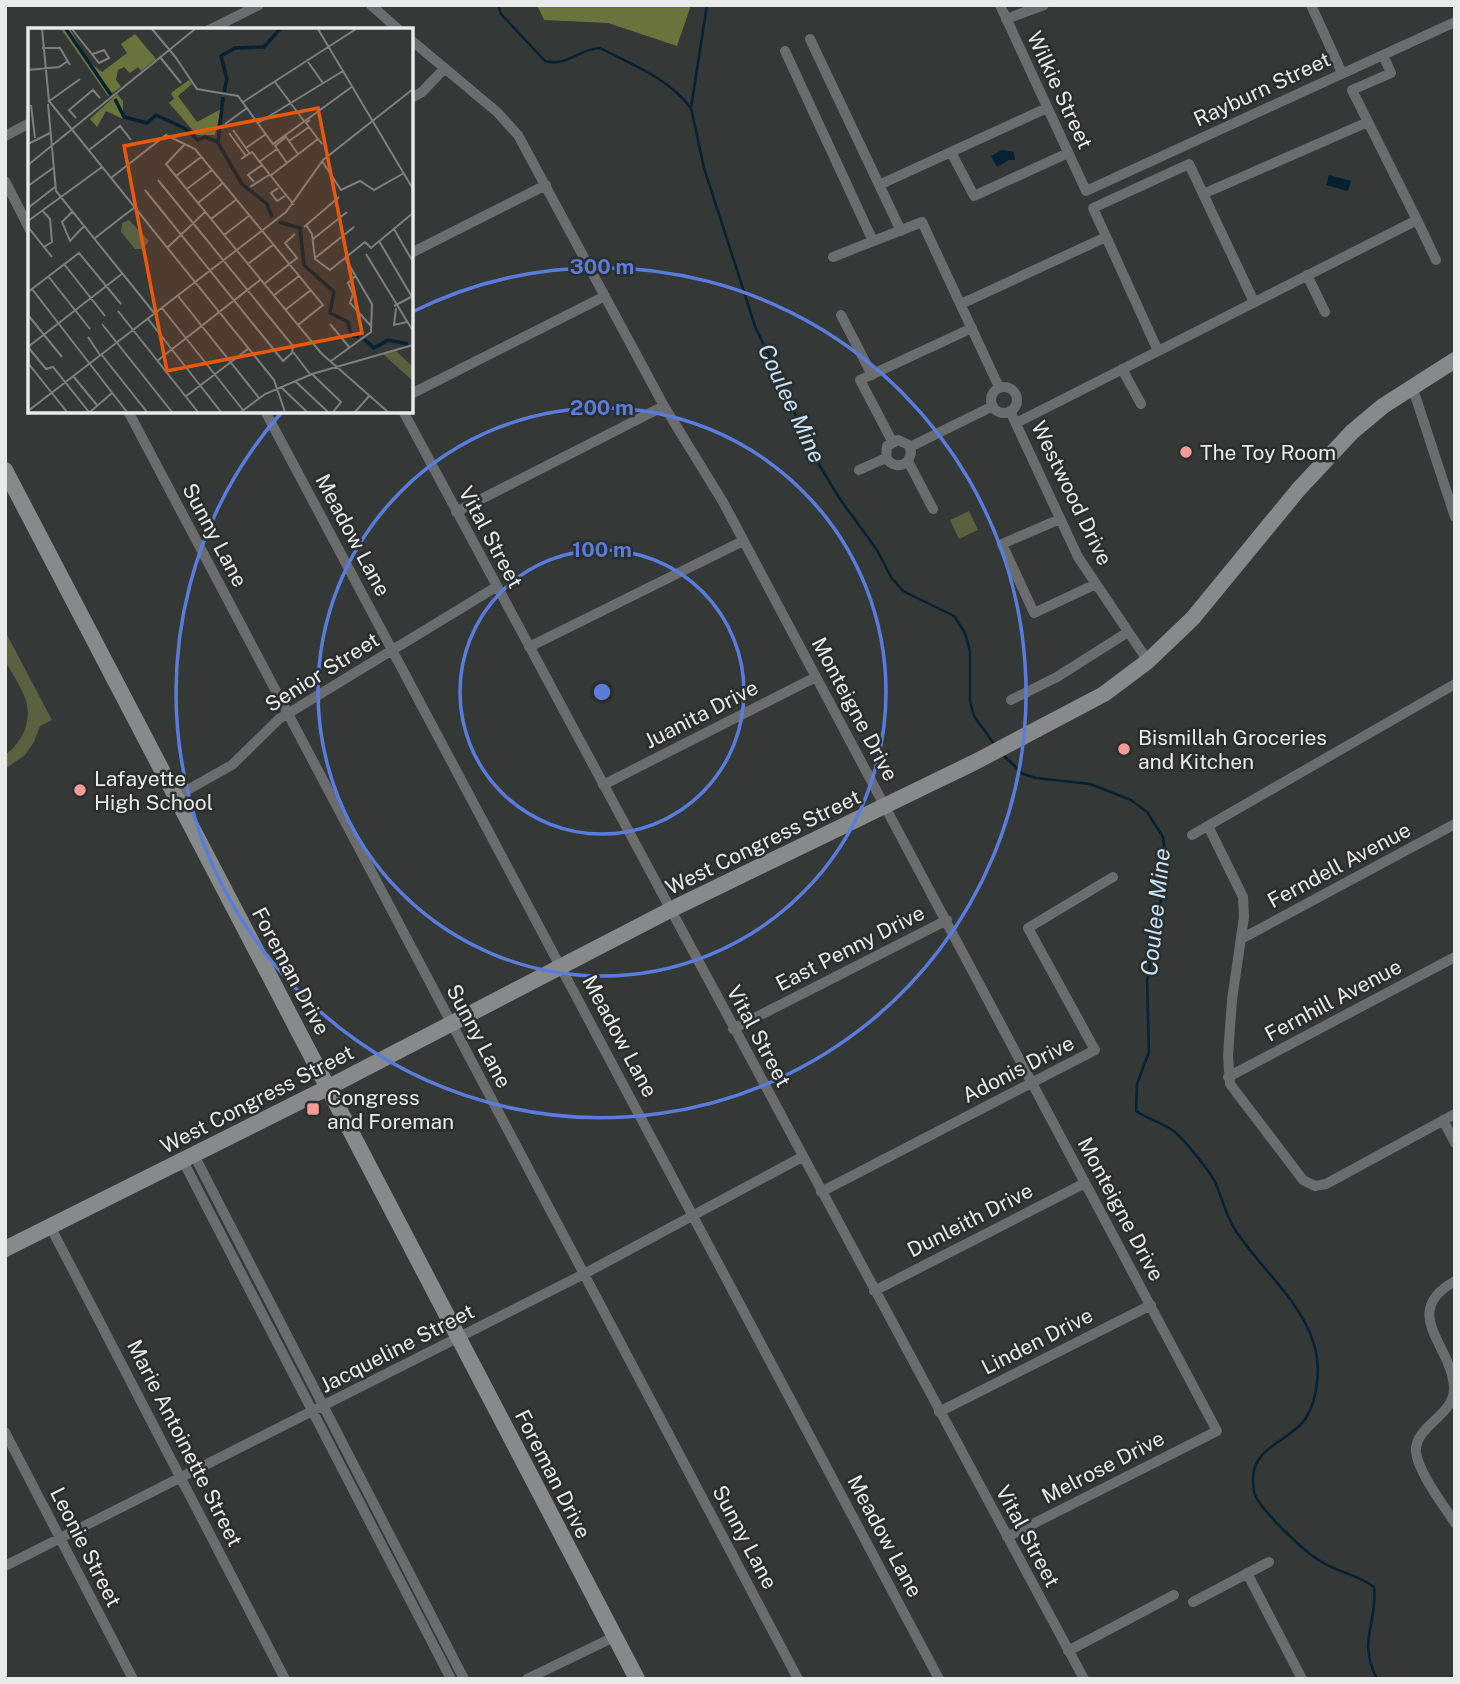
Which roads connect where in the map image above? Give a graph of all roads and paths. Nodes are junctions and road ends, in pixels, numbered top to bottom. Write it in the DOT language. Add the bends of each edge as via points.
graph roads {
  1 [pos="259,5"];
  2 [pos="371,5"];
  3 [pos="1000,5"];
  4 [pos="1044,5"];
  5 [pos="1311,5"];
  6 [pos="1006,19"];
  7 [pos="1455,22"];
  8 [pos="213,28"];
  9 [pos="397,28"];
  10 [pos="810,39"];
  11 [pos="413,42"];
  12 [pos="785,51"];
  13 [pos="1383,55"];
  14 [pos="444,69"];
  15 [pos="1342,74"];
  16 [pos="413,97"];
  17 [pos="1047,108"];
  18 [pos="1367,122"];
  19 [pos="28,124"];
  20 [pos="5,136"];
  21 [pos="1182,147"];
  22 [pos="951,152"];
  23 [pos="1068,153"];
  24 [pos="1189,164"];
  25 [pos="1126,172"];
  26 [pos="5,181"];
  27 [pos="546,185"];
  28 [pos="879,185"];
  29 [pos="1134,189"];
  30 [pos="1086,191"];
  31 [pos="1203,194"];
  32 [pos="1417,220"];
  33 [pos="28,226"];
  34 [pos="901,230"];
  35 [pos="1106,237"];
  36 [pos="873,241"];
  37 [pos="413,252"];
  38 [pos="833,257"];
  39 [pos="1436,260"];
  40 [pos="1307,275"];
  41 [pos="606,296"];
  42 [pos="1254,302"];
  43 [pos="961,304"];
  44 [pos="1325,312"];
  45 [pos="841,315"];
  46 [pos="972,328"];
  47 [pos="1158,351"];
  48 [pos="1455,360"];
  49 [pos="1122,369"];
  50 [pos="872,375"];
  51 [pos="1412,386"];
  52 [pos="999,387"];
  53 [pos="413,393"];
  54 [pos="1141,404"];
  55 [pos="664,406"];
  56 [pos="993,406"];
  57 [pos="1010,411"];
  58 [pos="129,413"];
  59 [pos="266,413"];
  60 [pos="403,413"];
  61 [pos="1016,423"];
  62 [pos="892,441"];
  63 [pos="910,447"];
  64 [pos="886,457"];
  65 [pos="908,461"];
  66 [pos="5,470"];
  67 [pos="859,470"];
  68 [pos="933,509"];
  69 [pos="456,512"];
  70 [pos="1455,517"];
  71 [pos="1060,519"];
  72 [pos="743,541"];
  73 [pos="1096,584"];
  74 [pos="496,587"];
  75 [pos="1128,632"];
  76 [pos="529,648"];
  77 [pos="392,650"];
  78 [pos="1148,661"];
  79 [pos="816,677"];
  80 [pos="1455,684"];
  81 [pos="1011,700"];
  82 [pos="287,714"];
  83 [pos="603,785"];
  84 [pos="174,797"];
  85 [pos="886,807"];
  86 [pos="1455,824"];
  87 [pos="1208,826"];
  88 [pos="1192,835"];
  89 [pos="1113,877"];
  90 [pos="670,910"];
  91 [pos="947,920"];
  92 [pos="1241,940"];
  93 [pos="1455,957"];
  94 [pos="561,966"];
  95 [pos="450,1023"];
  96 [pos="733,1029"];
  97 [pos="1228,1077"];
  98 [pos="1032,1083"];
  99 [pos="329,1087"];
  100 [pos="1455,1114"];
  101 [pos="1443,1120"];
  102 [pos="1455,1143"];
  103 [pos="802,1157"];
  104 [pos="188,1158"];
  105 [pos="1085,1183"];
  106 [pos="821,1192"];
  107 [pos="693,1216"];
  108 [pos="50,1226"];
  109 [pos="5,1249"];
  110 [pos="238,1255"];
  111 [pos="584,1274"];
  112 [pos="1455,1281"];
  113 [pos="874,1291"];
  114 [pos="1151,1305"];
  115 [pos="276,1316"];
  116 [pos="265,1322"];
  117 [pos="458,1338"];
  118 [pos="318,1409"];
  119 [pos="939,1412"];
  120 [pos="1217,1431"];
  121 [pos="5,1432"];
  122 [pos="181,1478"];
  123 [pos="364,1484"];
  124 [pos="353,1490"];
  125 [pos="1455,1523"];
  126 [pos="1007,1537"];
  127 [pos="60,1539"];
  128 [pos="1269,1562"];
  129 [pos="5,1566"];
  130 [pos="1247,1573"];
  131 [pos="1174,1595"];
  132 [pos="424,1599"];
  133 [pos="1192,1602"];
  134 [pos="413,1605"];
  135 [pos="443,1637"];
  136 [pos="614,1637"];
  137 [pos="432,1643"];
  138 [pos="1068,1651"];
  139 [pos="133,1679"];
  140 [pos="285,1679"];
  141 [pos="451,1679"];
  142 [pos="464,1679"];
  143 [pos="527,1679"];
  144 [pos="637,1679"];
  145 [pos="798,1679"];
  146 [pos="939,1679"];
  147 [pos="1084,1679"];
  148 [pos="1302,1679"];
  1 -- 8 [label="street"];
  2 -- 9 [label="street"];
  3 -- 6 [label="street, Wilkie Street"];
  4 -- 6 [label="street"];
  5 -- 15 [label="street"];
  6 -- 17 [label="street, Wilkie Street"];
  7 -- 13 [label="street, Rayburn Street"];
  10 -- 28 [label="street"];
  11 -- 14 [label="street, Monteigne Drive"];
  12 -- 36 [label="street"];
  13 -- 15 [label="street, Rayburn Street"];
  13 -- 18 [label="street" via="1391,73 1352,90"];
  14 -- 16 [label="street"];
  14 -- 27 [label="street, Monteigne Drive" via="509,122"];
  15 -- 21 [label="street, Rayburn Street"];
  17 -- 22 [label="street"];
  17 -- 23 [label="street, Wilkie Street"];
  18 -- 31 [label="street"];
  18 -- 32 [label="street"];
  19 -- 20 [label="street"];
  21 -- 24 [label="street"];
  21 -- 25 [label="street, Rayburn Street"];
  22 -- 23 [label="street" via="974,196"];
  22 -- 28 [label="street"];
  23 -- 30 [label="street, Wilkie Street"];
  24 -- 29 [label="street"];
  24 -- 31 [label="street"];
  25 -- 29 [label="street"];
  25 -- 30 [label="street, Rayburn Street"];
  26 -- 33 [label="street"];
  27 -- 37 [label="street"];
  27 -- 41 [label="street, Monteigne Drive"];
  28 -- 34 [label="street"];
  29 -- 35 [label="street" via="1093,208"];
  31 -- 42 [label="street"];
  32 -- 39 [label="street"];
  32 -- 40 [label="street"];
  34 -- 36 [label="street"];
  34 -- 43 [label="street" via="922,222"];
  35 -- 43 [label="street"];
  35 -- 47 [label="street"];
  36 -- 38 [label="street"];
  40 -- 42 [label="street"];
  40 -- 44 [label="street"];
  41 -- 53 [label="street"];
  41 -- 55 [label="street, Monteigne Drive"];
  42 -- 47 [label="street"];
  43 -- 46 [label="street"];
  45 -- 50 [label="street"];
  46 -- 50 [label="street"];
  46 -- 52 [label="street"];
  47 -- 49 [label="street"];
  48 -- 51 [label="main road, West Congress Street"];
  49 -- 54 [label="street"];
  49 -- 61 [label="street"];
  50 -- 62 [label="street" via="860,380"];
  51 -- 70 [label="street"];
  51 -- 78 [label="main road, West Congress Street" via="1331,453 1208,602"];
  52 -- 56 [label="street" via="991,396"];
  52 -- 57 [label="street" via="1016,395"];
  55 -- 69 [label="street"];
  55 -- 72 [label="street, Monteigne Drive"];
  56 -- 57 [label="street"];
  56 -- 63 [label="street"];
  57 -- 61 [label="street, Westwood Drive"];
  58 -- 82 [label="street, Sunny Lane"];
  59 -- 77 [label="street, Meadow Lane"];
  60 -- 69 [label="street, Vital Street"];
  61 -- 71 [label="street, Westwood Drive"];
  62 -- 63 [label="street" via="902,440"];
  62 -- 64 [label="street"];
  63 -- 65 [label="street"];
  64 -- 65 [label="street" via="896,466"];
  64 -- 67 [label="street"];
  65 -- 68 [label="street"];
  66 -- 84 [label="main road, Foreman Drive"];
  69 -- 74 [label="street, Vital Street"];
  71 -- 73 [label="street, Westwood Drive"];
  71 -- 73 [label="street" via="1002,544 1034,613"];
  72 -- 76 [label="street"];
  72 -- 79 [label="street, Monteigne Drive"];
  73 -- 75 [label="street, Westwood Drive"];
  74 -- 76 [label="street, Vital Street"];
  74 -- 77 [label="street, Senior Street"];
  75 -- 78 [label="street, Westwood Drive"];
  75 -- 81 [label="street"];
  76 -- 83 [label="street, Vital Street"];
  77 -- 82 [label="street, Senior Street"];
  77 -- 94 [label="street, Meadow Lane"];
  78 -- 85 [label="main road, West Congress Street" via="1104,694"];
  79 -- 83 [label="street, Juanita Drive"];
  79 -- 85 [label="street, Monteigne Drive"];
  80 -- 87 [label="street"];
  82 -- 84 [label="street, Senior Street" via="232,765"];
  82 -- 95 [label="street, Sunny Lane"];
  83 -- 90 [label="street, Vital Street"];
  84 -- 99 [label="main road, Foreman Drive"];
  85 -- 90 [label="main road, West Congress Street"];
  85 -- 91 [label="street, Monteigne Drive"];
  86 -- 92 [label="street, Ferndell Avenue"];
  87 -- 88 [label="street"];
  87 -- 92 [label="street" via="1243,897"];
  89 -- 98 [label="street, Adonis Drive" via="1028,928 1095,1050"];
  90 -- 94 [label="main road, West Congress Street"];
  90 -- 96 [label="street, Vital Street"];
  91 -- 96 [label="street, East Penny Drive"];
  91 -- 98 [label="street, Monteigne Drive"];
  92 -- 97 [label="street"];
  93 -- 97 [label="street, Fernhill Avenue"];
  94 -- 95 [label="main road, West Congress Street"];
  94 -- 107 [label="street, Meadow Lane"];
  95 -- 99 [label="main road, West Congress Street"];
  95 -- 111 [label="street, Sunny Lane"];
  96 -- 103 [label="street, Vital Street"];
  97 -- 101 [label="street" via="1233,1091 1295,1170 1315,1186"];
  98 -- 105 [label="street, Monteigne Drive"];
  98 -- 106 [label="street, Adonis Drive"];
  99 -- 104 [label="main road, West Congress Street"];
  99 -- 117 [label="main road, Foreman Drive"];
  100 -- 101 [label="street"];
  101 -- 102 [label="street"];
  103 -- 106 [label="street, Vital Street"];
  103 -- 107 [label="street, Jacqueline Street"];
  104 -- 108 [label="main road, West Congress Street"];
  104 -- 110 [label="street"];
  105 -- 113 [label="street, Dunleith Drive"];
  105 -- 114 [label="street, Monteigne Drive"];
  106 -- 113 [label="street, Vital Street"];
  107 -- 111 [label="street, Jacqueline Street"];
  107 -- 146 [label="street, Meadow Lane"];
  108 -- 109 [label="main road, West Congress Street"];
  108 -- 122 [label="street, Marie Antoinette Street"];
  110 -- 115 [label="street"];
  110 -- 116 [label="street"];
  111 -- 117 [label="street, Jacqueline Street"];
  111 -- 145 [label="street, Sunny Lane"];
  112 -- 125 [label="street" via="1440,1290 1429,1312 1454,1394 1419,1440 1416,1451"];
  113 -- 119 [label="street, Vital Street"];
  114 -- 119 [label="street, Linden Drive"];
  114 -- 120 [label="street, Monteigne Drive"];
  115 -- 116 [label="street"];
  115 -- 118 [label="street"];
  116 -- 118 [label="street"];
  117 -- 118 [label="street, Jacqueline Street"];
  117 -- 136 [label="main road, Foreman Drive"];
  118 -- 122 [label="street, Jacqueline Street"];
  118 -- 123 [label="street"];
  118 -- 124 [label="street"];
  119 -- 126 [label="street, Vital Street"];
  120 -- 126 [label="street, Melrose Drive"];
  121 -- 127 [label="street, Leonie Street"];
  122 -- 127 [label="street, Jacqueline Street"];
  122 -- 140 [label="street, Marie Antoinette Street"];
  123 -- 124 [label="street"];
  123 -- 132 [label="street"];
  124 -- 134 [label="street"];
  126 -- 138 [label="street, Vital Street"];
  127 -- 129 [label="street, Jacqueline Street"];
  127 -- 139 [label="street, Leonie Street"];
  128 -- 130 [label="street"];
  130 -- 133 [label="street"];
  130 -- 148 [label="street"];
  131 -- 138 [label="street"];
  132 -- 134 [label="street"];
  132 -- 135 [label="street"];
  134 -- 137 [label="street"];
  135 -- 137 [label="street"];
  135 -- 142 [label="street"];
  136 -- 143 [label="street"];
  136 -- 144 [label="main road, Foreman Drive"];
  137 -- 141 [label="street"];
  138 -- 147 [label="street, Vital Street"];
}
